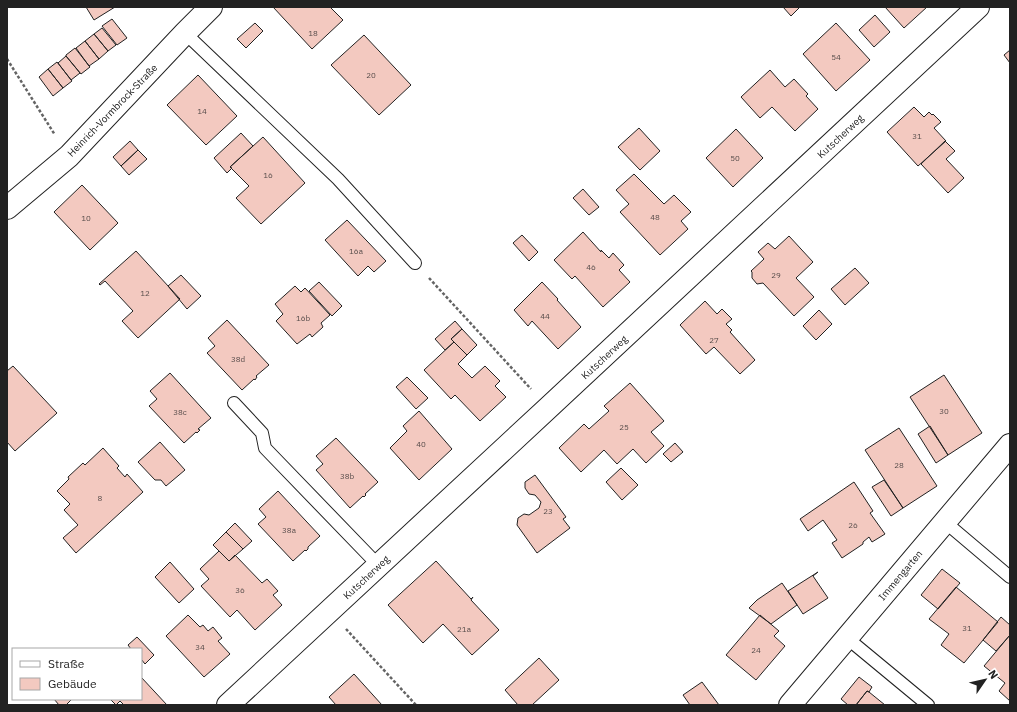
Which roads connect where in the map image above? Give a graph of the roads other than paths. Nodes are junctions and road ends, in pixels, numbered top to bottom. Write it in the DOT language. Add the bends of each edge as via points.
graph roads {
  1 [pos="212,7"];
  2 [pos="978,7"];
  3 [pos="185,33"];
  4 [pos="7,208"];
  5 [pos="415,263"];
  6 [pos="234,403"];
  7 [pos="1010,445"];
  8 [pos="945,522"];
  9 [pos="378,565"];
  10 [pos="1010,577"];
  11 [pos="847,638"];
  12 [pos="228,705"];
  13 [pos="790,705"];
  14 [pos="928,705"];
  1 -- 3 [label="street, Heinrich-Vormbrock-Straße"];
  2 -- 9 [label="street, Kutscherweg"];
  3 -- 4 [label="street, Heinrich-Vormbrock-Straße" via="68,156"];
  3 -- 5 [label="lane" via="338,179"];
  6 -- 9 [label="lane" via="262,433 265,448"];
  7 -- 8 [label="street, Immengarten"];
  8 -- 10 [label="lane"];
  8 -- 11 [label="street, Immengarten"];
  9 -- 12 [label="street, Kutscherweg"];
  11 -- 13 [label="street, Immengarten"];
  11 -- 14 [label="lane"];
}
